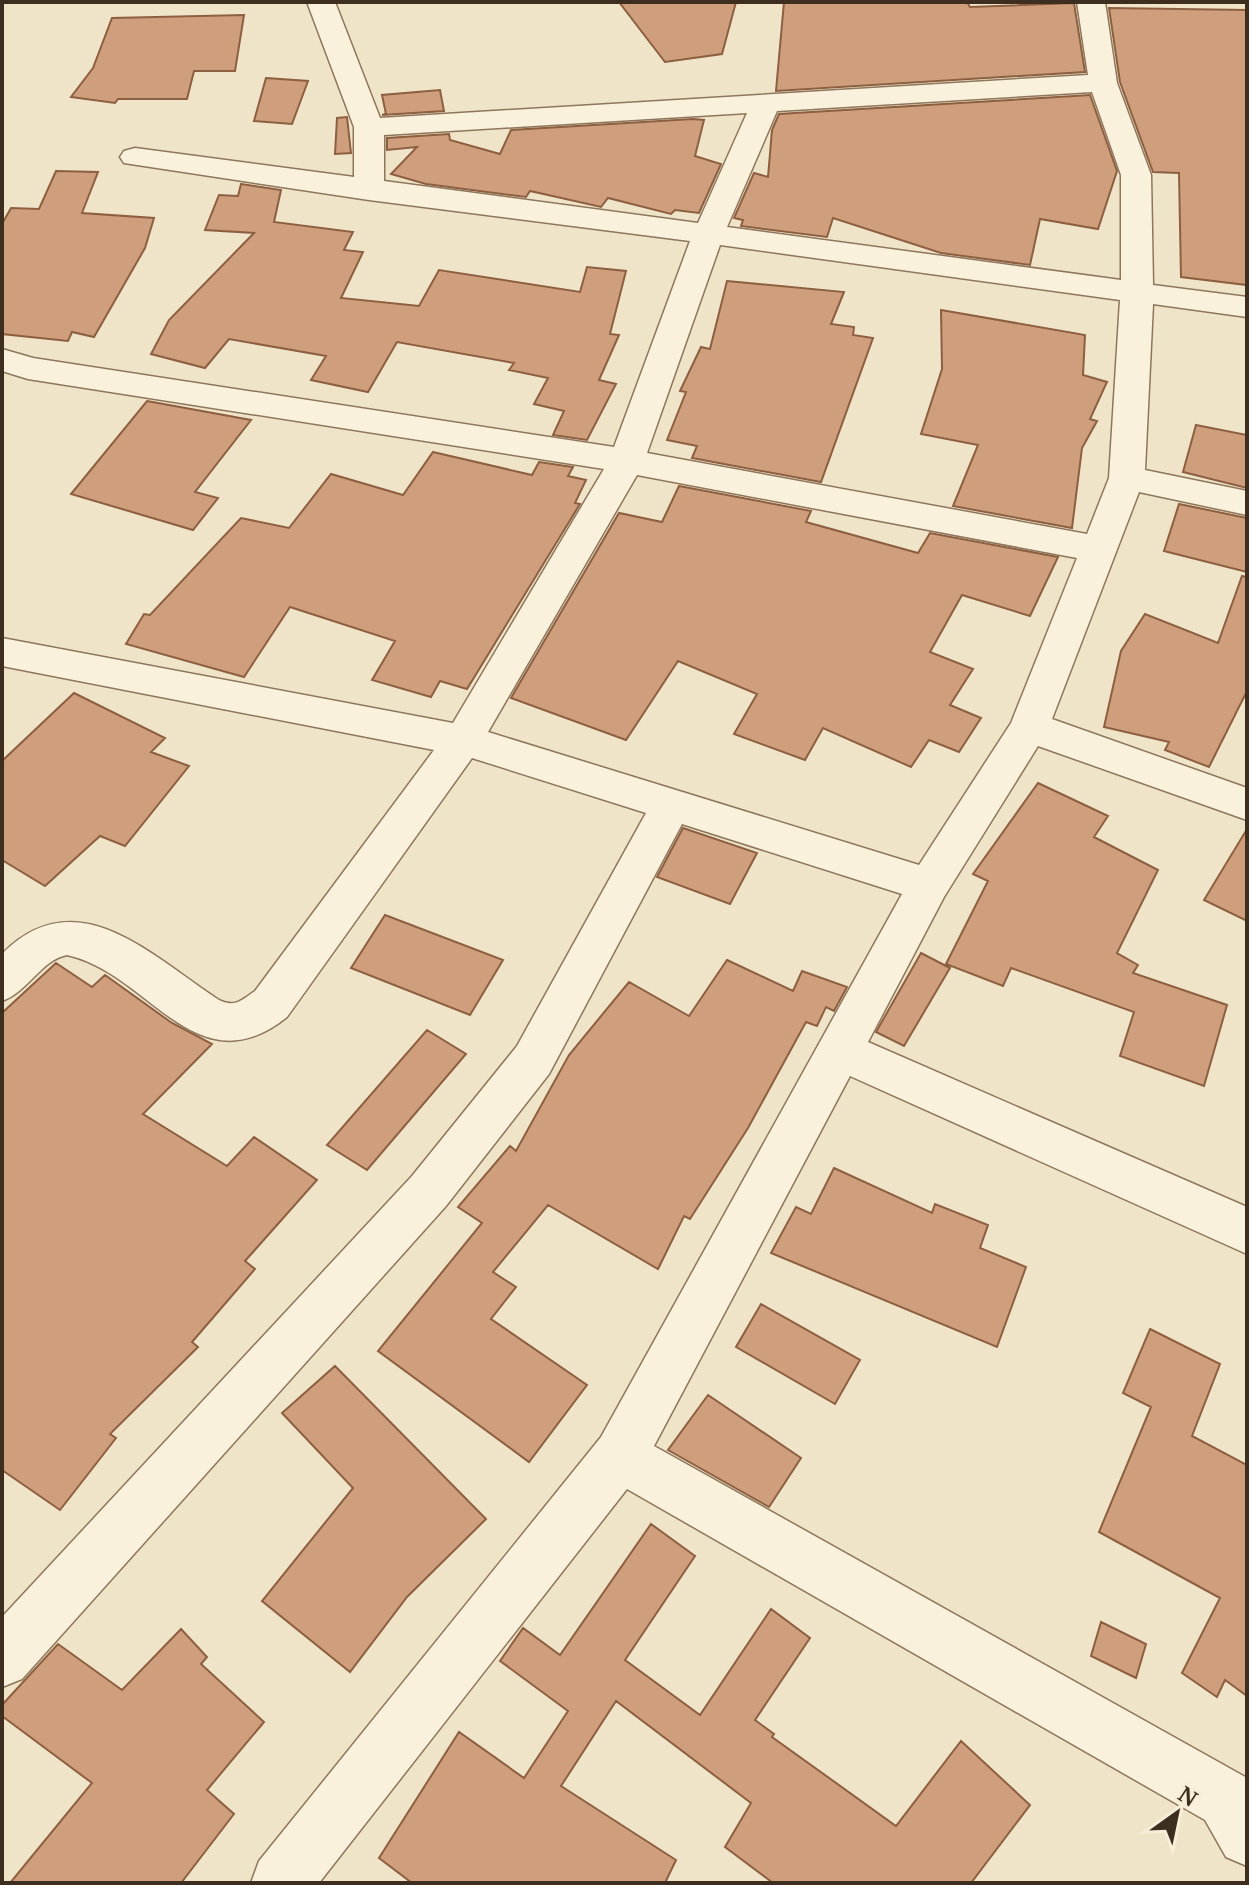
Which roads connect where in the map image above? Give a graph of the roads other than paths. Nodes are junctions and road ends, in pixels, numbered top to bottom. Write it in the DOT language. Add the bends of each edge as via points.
graph roads {
  1 [pos="321,2"];
  2 [pos="1091,2"];
  3 [pos="1103,83"];
  4 [pos="767,101"];
  5 [pos="369,127"];
  6 [pos="135,157"];
  7 [pos="369,191"];
  8 [pos="708,236"];
  9 [pos="1137,294"];
  10 [pos="1247,307"];
  11 [pos="2,359"];
  12 [pos="627,461"];
  13 [pos="1127,478"];
  14 [pos="1247,503"];
  15 [pos="1099,549"];
  16 [pos="2,652"];
  17 [pos="1029,727"];
  18 [pos="463,740"];
  19 [pos="1247,804"];
  20 [pos="672,805"];
  21 [pos="929,885"];
  22 [pos="2,982"];
  23 [pos="839,1050"];
  24 [pos="1247,1231"];
  25 [pos="620,1456"];
  26 [pos="2,1659"];
  27 [pos="1247,1836"];
  28 [pos="281,1883"];
  1 -- 5 [label="street"];
  2 -- 3 [label="street"];
  3 -- 4 [label="street"];
  3 -- 9 [label="street" via="1136,175"];
  4 -- 5 [label="street"];
  4 -- 8 [label="street"];
  5 -- 7 [label="street"];
  6 -- 7 [label="street"];
  7 -- 8 [label="street"];
  8 -- 9 [label="street"];
  8 -- 12 [label="street"];
  9 -- 10 [label="street"];
  9 -- 13 [label="street"];
  11 -- 12 [label="street" via="28,368"];
  12 -- 15 [label="street"];
  12 -- 18 [label="street"];
  13 -- 14 [label="street"];
  13 -- 15 [label="street"];
  15 -- 17 [label="street"];
  16 -- 18 [label="street"];
  17 -- 19 [label="street"];
  17 -- 21 [label="street"];
  18 -- 20 [label="street"];
  18 -- 22 [label="street" via="271,1004 248,1021 223,1024 97,946 71,937 48,941"];
  20 -- 21 [label="street"];
  20 -- 26 [label="street" via="523,1072 429,1191"];
  21 -- 23 [label="street"];
  23 -- 24 [label="street"];
  23 -- 25 [label="street"];
  25 -- 27 [label="street" via="1226,1799"];
  25 -- 28 [label="street"];
}
